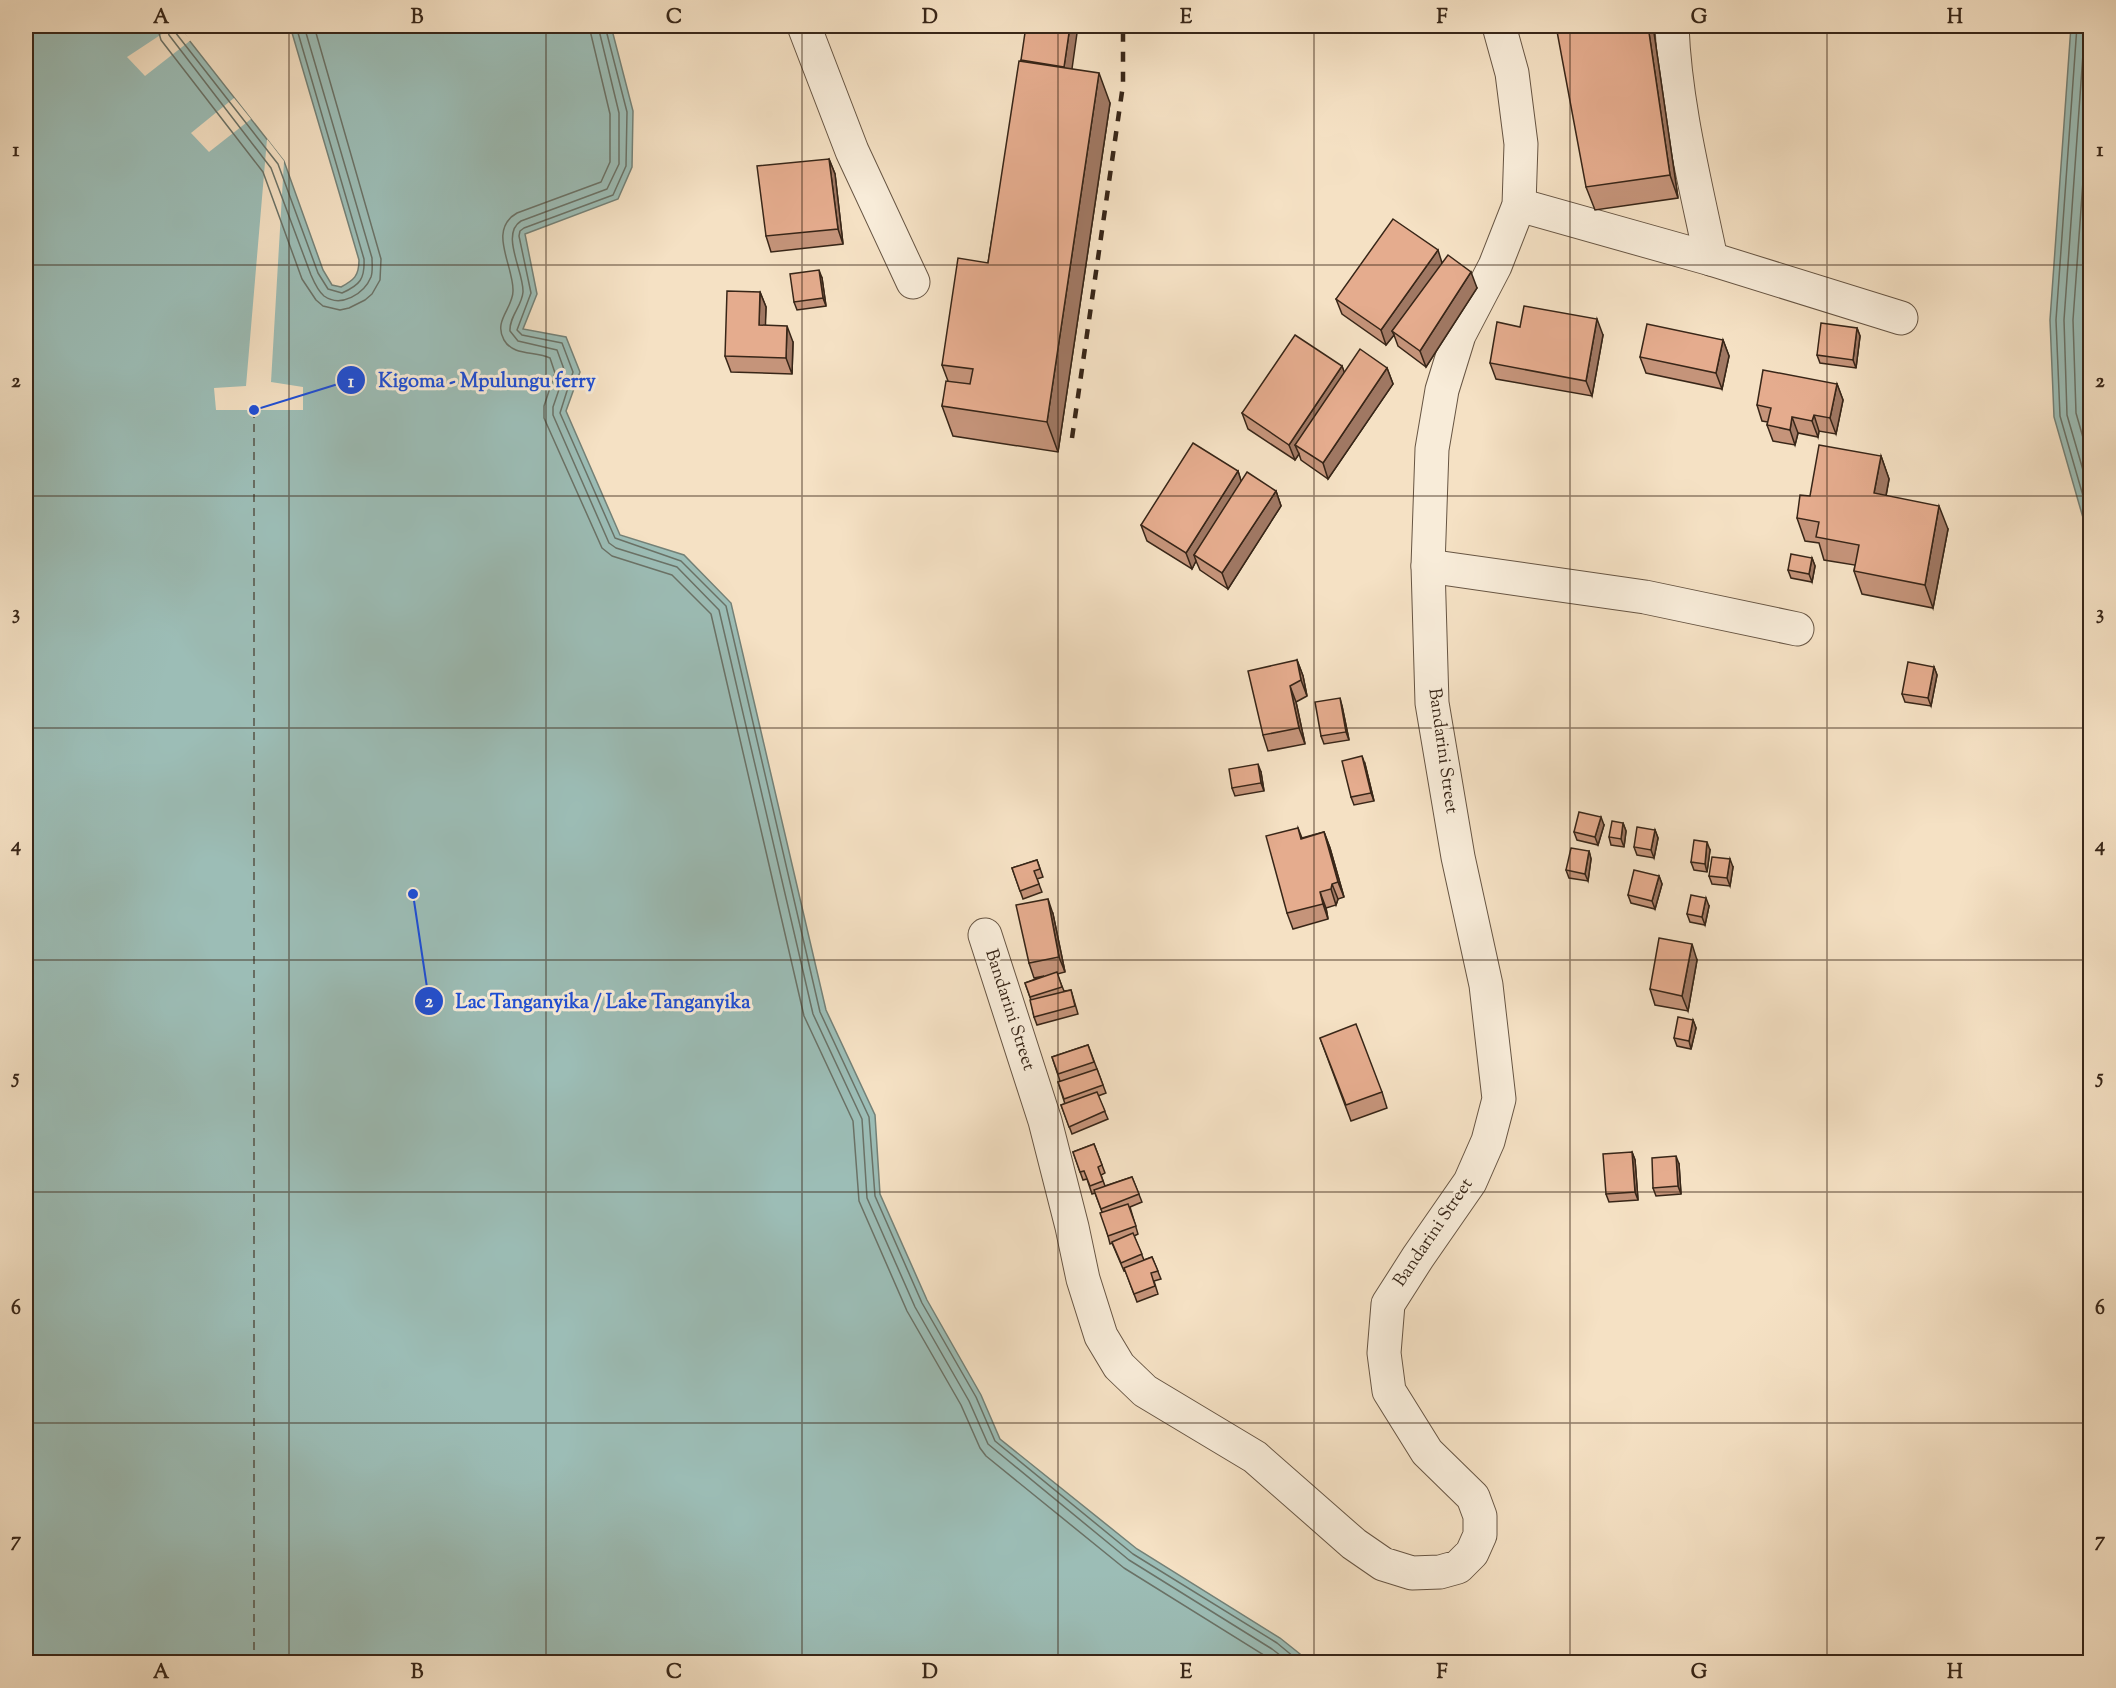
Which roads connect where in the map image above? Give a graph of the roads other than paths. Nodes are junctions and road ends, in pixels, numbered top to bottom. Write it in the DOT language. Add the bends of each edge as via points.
graph roads {
  1 [pos="804,26"];
  2 [pos="1499,26"];
  3 [pos="1672,26"];
  4 [pos="1519,205"];
  5 [pos="1711,259"];
  6 [pos="913,282"];
  7 [pos="1901,318"];
  8 [pos="1428,566"];
  9 [pos="1797,629"];
  10 [pos="985,935"];
  1 -- 6 [label="street" via="852,152"];
  2 -- 4 [label="street, Bandarini Street" via="1512,73 1521,144"];
  3 -- 5 [label="street" via="1688,147"];
  4 -- 5 [label="street"];
  4 -- 8 [label="street, Bandarini Street" via="1495,266 1459,335 1442,390 1432,449"];
  5 -- 7 [label="street"];
  8 -- 9 [label="street" via="1645,597"];
  8 -- 10 [label="street, Bandarini Street" via="1432,703 1458,857 1486,985 1498,1099 1488,1141 1470,1182 1388,1304 1384,1353 1389,1391 1427,1452 1473,1497 1480,1516 1480,1535 1472,1553 1458,1567 1412,1573 1383,1564 1354,1544 1255,1457 1145,1391 1119,1366 1101,1336 1083,1279 1045,1121"];
}
